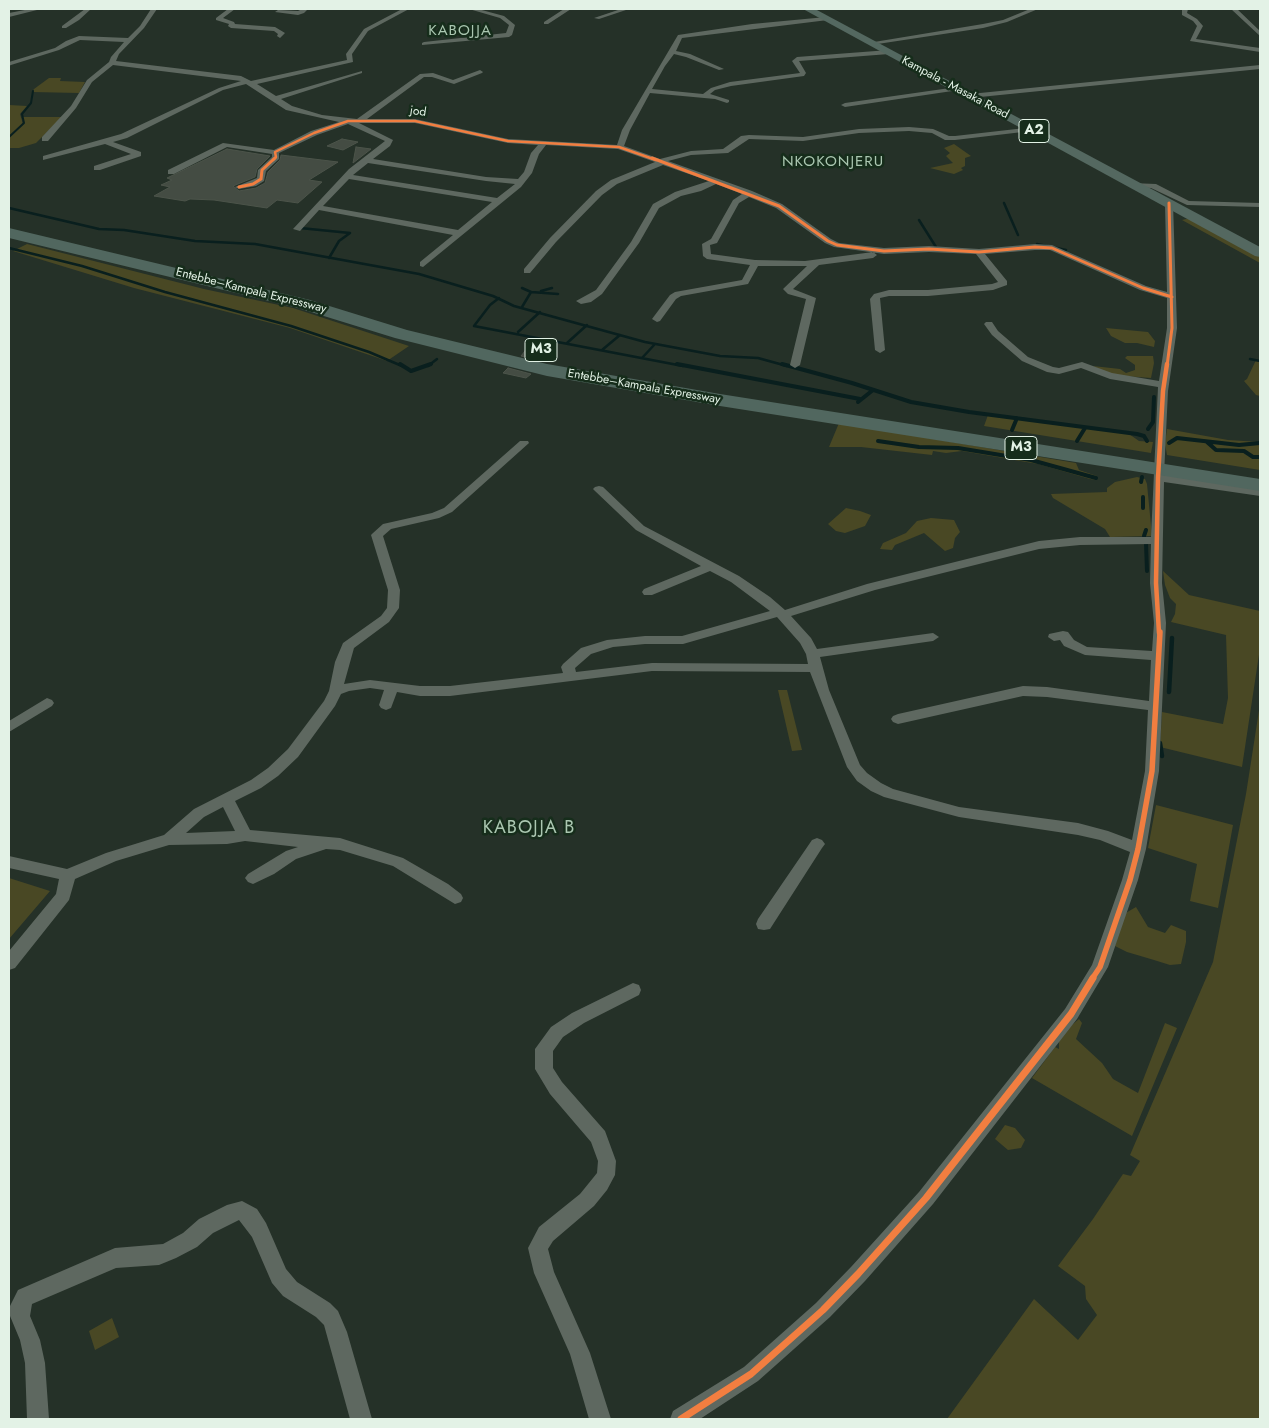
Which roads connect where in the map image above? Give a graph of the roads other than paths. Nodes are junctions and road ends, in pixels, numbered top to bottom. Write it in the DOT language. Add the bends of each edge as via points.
graph roads {
  1 [pos="38,9"];
  2 [pos="88,9"];
  3 [pos="154,9"];
  4 [pos="232,9"];
  5 [pos="305,9"];
  6 [pos="406,9"];
  7 [pos="472,9"];
  8 [pos="568,9"];
  9 [pos="626,9"];
  10 [pos="808,9"];
  11 [pos="1035,9"];
  12 [pos="1185,9"];
  13 [pos="1234,9"];
  14 [pos="278,12"];
  15 [pos="23,13"];
  16 [pos="9,15"];
  17 [pos="597,18"];
  18 [pos="826,19"];
  19 [pos="9,20"];
  20 [pos="546,23"];
  21 [pos="64,27"];
  22 [pos="1260,34"];
  23 [pos="280,36"];
  24 [pos="128,40"];
  25 [pos="870,43"];
  26 [pos="424,44"];
  27 [pos="1260,50"];
  28 [pos="671,52"];
  29 [pos="889,52"];
  30 [pos="112,63"];
  31 [pos="9,64"];
  32 [pos="1260,67"];
  33 [pos="721,68"];
  34 [pos="360,72"];
  35 [pos="480,72"];
  36 [pos="249,82"];
  37 [pos="957,89"];
  38 [pos="648,91"];
  39 [pos="704,96"];
  40 [pos="970,96"];
  41 [pos="274,99"];
  42 [pos="727,101"];
  43 [pos="845,105"];
  44 [pos="348,121"];
  45 [pos="359,121"];
  46 [pos="1033,130"];
  47 [pos="881,131"];
  48 [pos="45,138"];
  49 [pos="107,142"];
  50 [pos="544,144"];
  51 [pos="619,147"];
  52 [pos="275,152"];
  53 [pos="46,158"];
  54 [pos="366,160"];
  55 [pos="661,162"];
  56 [pos="97,168"];
  57 [pos="171,172"];
  58 [pos="347,176"];
  59 [pos="521,182"];
  60 [pos="716,182"];
  61 [pos="1134,185"];
  62 [pos="239,187"];
  63 [pos="749,193"];
  64 [pos="499,201"];
  65 [pos="1169,203"];
  66 [pos="1260,205"];
  67 [pos="319,208"];
  68 [pos="9,225"];
  69 [pos="297,229"];
  70 [pos="9,233"];
  71 [pos="459,233"];
  72 [pos="884,251"];
  73 [pos="979,252"];
  74 [pos="1260,253"];
  75 [pos="756,262"];
  76 [pos="816,263"];
  77 [pos="423,264"];
  78 [pos="527,271"];
  79 [pos="1172,297"];
  80 [pos="581,301"];
  81 [pos="657,319"];
  82 [pos="989,324"];
  83 [pos="528,348"];
  84 [pos="880,350"];
  85 [pos="567,356"];
  86 [pos="795,365"];
  87 [pos="1164,384"];
  88 [pos="524,443"];
  89 [pos="1079,452"];
  90 [pos="1260,475"];
  91 [pos="1158,478"];
  92 [pos="1260,485"];
  93 [pos="599,488"];
  94 [pos="1260,493"];
  95 [pos="1157,540"];
  96 [pos="711,566"];
  97 [pos="648,592"];
  98 [pos="781,614"];
  99 [pos="933,637"];
  100 [pos="1054,637"];
  101 [pos="1159,656"];
  102 [pos="814,661"];
  103 [pos="571,678"];
  104 [pos="392,687"];
  105 [pos="336,692"];
  106 [pos="47,703"];
  107 [pos="386,705"];
  108 [pos="1155,706"];
  109 [pos="898,720"];
  110 [pos="9,727"];
  111 [pos="226,799"];
  112 [pos="245,835"];
  113 [pos="170,839"];
  114 [pos="326,843"];
  115 [pos="817,844"];
  116 [pos="1138,849"];
  117 [pos="9,862"];
  118 [pos="68,875"];
  119 [pos="253,878"];
  120 [pos="455,898"];
  121 [pos="764,924"];
  122 [pos="9,963"];
  123 [pos="633,990"];
  124 [pos="38,1419"];
  125 [pos="361,1419"];
  126 [pos="600,1419"];
  127 [pos="681,1419"];
  1 -- 15 [label="street"];
  2 -- 21 [label="street"];
  3 -- 24 [label="street"];
  4 -- 23 [label="street" via="218,19 232,23 231,26 275,29 282,33"];
  5 -- 14 [label="street" via="302,12"];
  6 -- 36 [label="street" via="366,30 349,54 351,61"];
  7 -- 26 [label="street" via="498,14 512,25 509,34"];
  8 -- 20 [label="street"];
  9 -- 17 [label="street"];
  10 -- 18 [label="highway, Kampala - Masaka Road / A2"];
  11 -- 25 [label="street" via="982,26"];
  12 -- 27 [label="street" via="1184,14 1200,26 1192,40"];
  13 -- 22 [label="street"];
  15 -- 16 [label="street"];
  15 -- 19 [label="street"];
  18 -- 25 [label="highway, Kampala - Masaka Road / A2"];
  18 -- 28 [label="street" via="685,34 680,36"];
  24 -- 30 [label="street"];
  24 -- 31 [label="street" via="79,38 57,49"];
  25 -- 29 [label="highway, Kampala - Masaka Road / A2"];
  28 -- 33 [label="street"];
  28 -- 38 [label="street"];
  29 -- 37 [label="highway, Kampala - Masaka Road / A2"];
  29 -- 39 [label="street" via="797,59 797,67 804,73 802,75 730,84 713,89"];
  30 -- 36 [label="street" via="222,75"];
  30 -- 48 [label="street" via="89,81 74,107"];
  32 -- 40 [label="street"];
  34 -- 41 [label="street"];
  35 -- 45 [label="street" via="454,82 422,75"];
  36 -- 41 [label="street"];
  36 -- 49 [label="street" via="222,88 153,124"];
  37 -- 40 [label="highway, Kampala - Masaka Road / A2"];
  37 -- 43 [label="street"];
  38 -- 39 [label="street"];
  38 -- 51 [label="street"];
  39 -- 42 [label="street"];
  40 -- 46 [label="highway, Kampala - Masaka Road / A2"];
  41 -- 44 [label="street" via="309,114"];
  44 -- 45 [label="street, jod"];
  44 -- 52 [label="street, jod" via="298,139"];
  44 -- 54 [label="street" via="389,140"];
  45 -- 50 [label="street, jod" via="415,120 496,139"];
  46 -- 47 [label="street" via="951,140 924,131"];
  46 -- 55 [label="street" via="955,138 933,131 909,129 859,131 803,139 749,137 725,151 691,153"];
  46 -- 61 [label="highway, Kampala - Masaka Road / A2"];
  49 -- 53 [label="street"];
  49 -- 56 [label="street" via="138,154"];
  50 -- 51 [label="street, jod"];
  50 -- 59 [label="street" via="535,153 531,168"];
  51 -- 55 [label="street, jod"];
  52 -- 57 [label="street" via="224,146"];
  52 -- 62 [label="street, jod" via="276,157 262,170 261,179"];
  54 -- 58 [label="street"];
  54 -- 59 [label="street"];
  55 -- 60 [label="street, jod"];
  55 -- 78 [label="street" via="614,182 599,193"];
  58 -- 64 [label="street"];
  58 -- 67 [label="street"];
  59 -- 64 [label="street"];
  60 -- 63 [label="street, jod"];
  60 -- 80 [label="street" via="678,194 656,206 635,243 599,292"];
  61 -- 65 [label="highway, Kampala - Masaka Road / A2"];
  61 -- 66 [label="street" via="1153,186 1187,202"];
  63 -- 72 [label="street, jod" via="779,206 837,245"];
  63 -- 75 [label="street" via="736,202 714,241 706,244 707,256"];
  64 -- 71 [label="street"];
  65 -- 74 [label="highway, Kampala - Masaka Road / A2"];
  65 -- 79 [label="street"];
  67 -- 69 [label="street"];
  67 -- 71 [label="street"];
  68 -- 83 [label="highway, Entebbe–Kampala Expressway / M3"];
  70 -- 89 [label="highway, Entebbe–Kampala Expressway / M3" via="304,304 401,334 528,366 720,400"];
  71 -- 77 [label="street"];
  72 -- 73 [label="street"];
  72 -- 76 [label="street"];
  73 -- 79 [label="street" via="1052,248 1143,288"];
  73 -- 84 [label="street" via="1004,283 993,287 877,296"];
  75 -- 76 [label="street"];
  75 -- 81 [label="street" via="745,282 678,294"];
  76 -- 86 [label="street" via="788,289 811,298"];
  79 -- 87 [label="street" via="1171,342"];
  82 -- 87 [label="street" via="1024,359 1051,370 1082,365 1110,376"];
  85 -- 89 [label="highway, Entebbe–Kampala Expressway / M3"];
  87 -- 91 [label="street"];
  88 -- 105 [label="street" via="448,510 435,516 387,526 377,535 394,590 393,608 380,623 348,646"];
  89 -- 90 [label="highway, Entebbe–Kampala Expressway / M3"];
  89 -- 92 [label="highway, Entebbe–Kampala Expressway / M3"];
  91 -- 94 [label="street"];
  91 -- 95 [label="street"];
  93 -- 96 [label="street" via="640,528"];
  95 -- 98 [label="street" via="1038,545 871,587"];
  95 -- 101 [label="street"];
  96 -- 97 [label="street"];
  96 -- 98 [label="street" via="753,590"];
  98 -- 102 [label="street" via="806,641"];
  98 -- 103 [label="street" via="683,640 645,640 586,651 568,667"];
  99 -- 102 [label="street"];
  100 -- 101 [label="street" via="1063,635 1084,652"];
  101 -- 108 [label="street"];
  102 -- 103 [label="street" via="652,667"];
  102 -- 116 [label="street" via="854,768 876,787 959,812 1085,831"];
  103 -- 104 [label="street" via="442,692"];
  104 -- 105 [label="street" via="370,684"];
  104 -- 107 [label="street"];
  105 -- 111 [label="street" via="302,741 273,772"];
  106 -- 110 [label="street"];
  108 -- 109 [label="street" via="1022,691"];
  108 -- 116 [label="street" via="1152,771"];
  111 -- 112 [label="street"];
  111 -- 113 [label="street" via="199,813"];
  112 -- 113 [label="street"];
  112 -- 114 [label="street"];
  113 -- 118 [label="street" via="111,857"];
  114 -- 119 [label="street" via="291,855"];
  114 -- 120 [label="street" via="364,850 398,862"];
  115 -- 121 [label="street"];
  116 -- 127 [label="street" via="1122,908 1100,967 1071,1014 926,1198 852,1280 793,1338 751,1374"];
  117 -- 118 [label="street"];
  118 -- 122 [label="street" via="63,896"];
  123 -- 126 [label="street" via="578,1018 557,1032 544,1049 544,1069 598,1137 608,1161 606,1175 600,1184 587,1200 546,1234 538,1248 544,1273 580,1353"];
  124 -- 125 [label="street" via="35,1363 20,1316 20,1306 25,1297 115,1258 159,1255 170,1251 206,1226 242,1210 259,1230 279,1276 290,1289 331,1318"];
}
